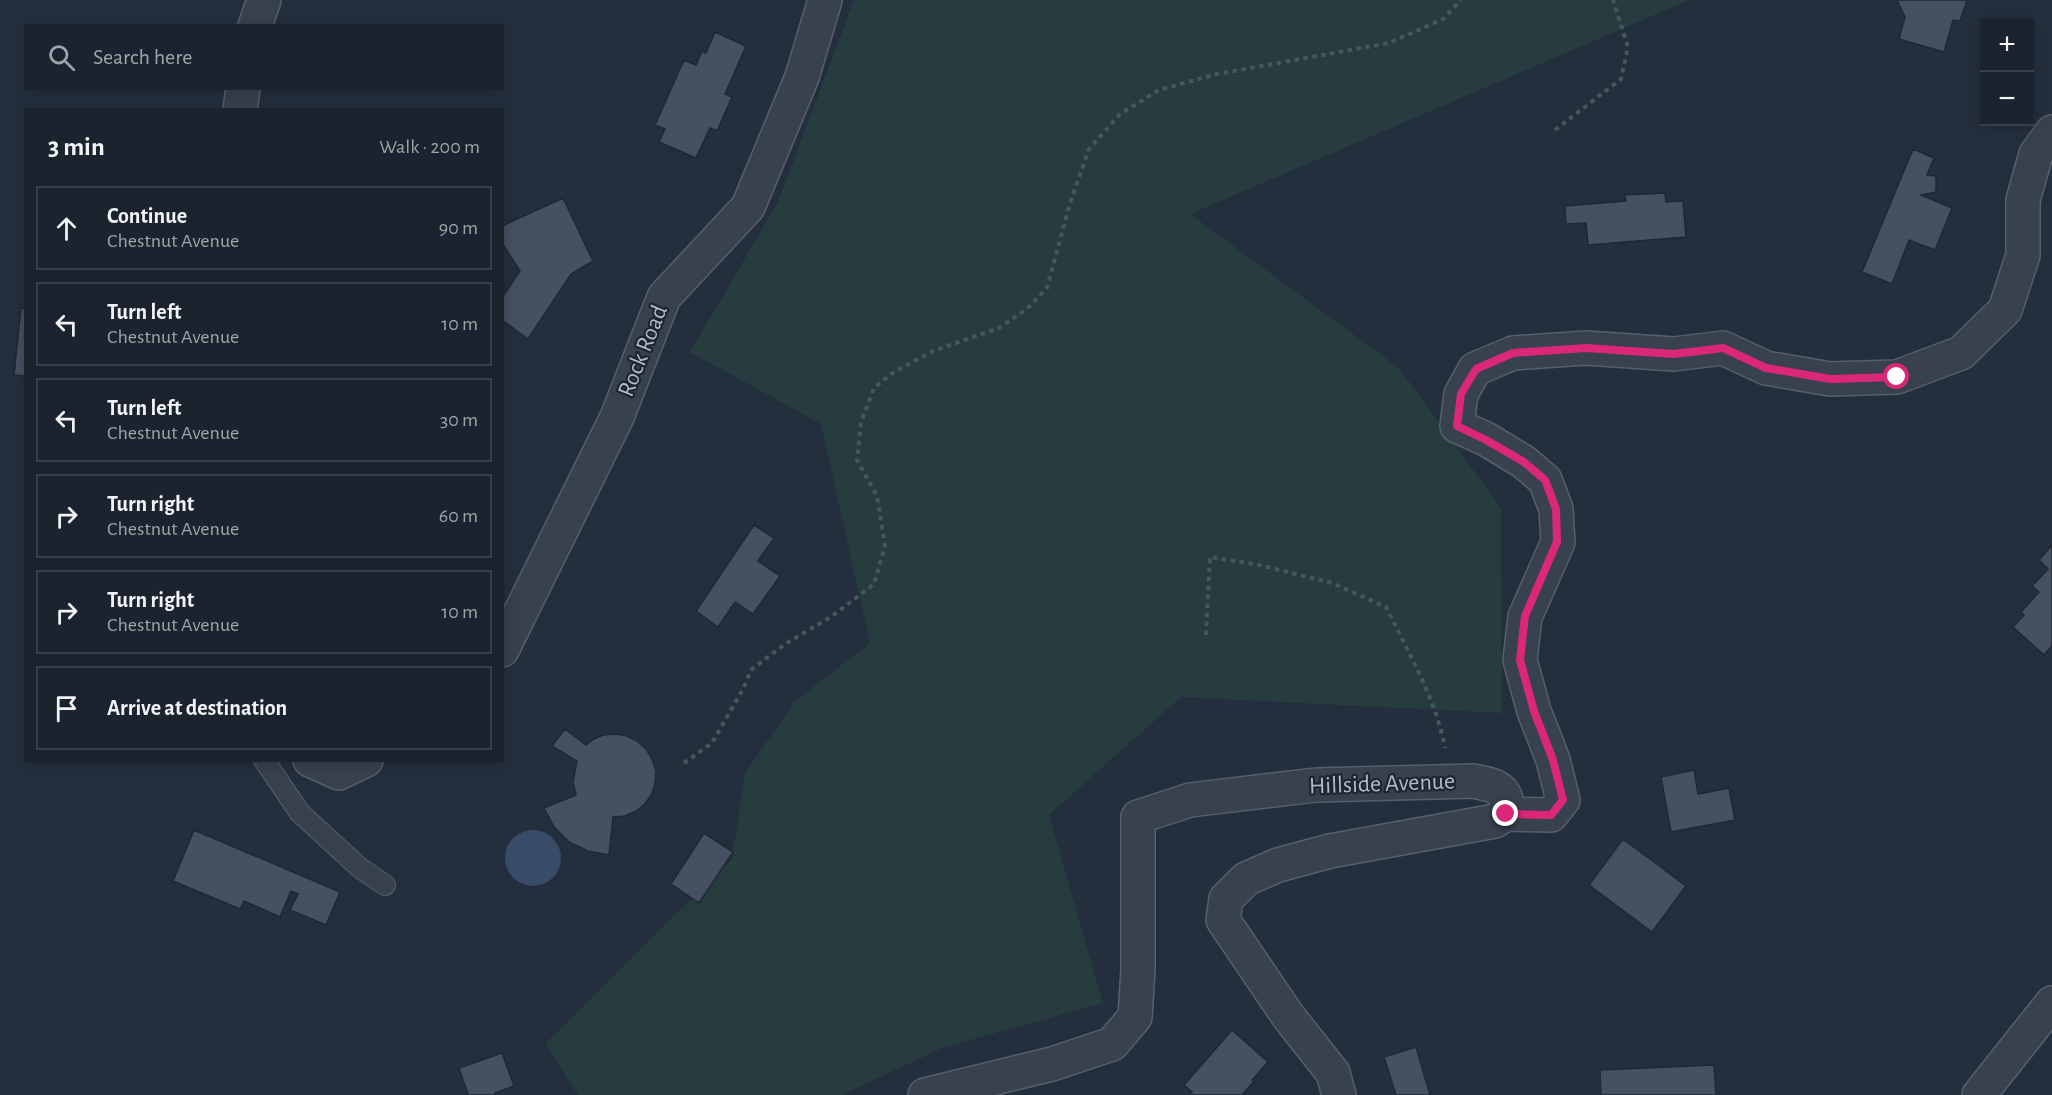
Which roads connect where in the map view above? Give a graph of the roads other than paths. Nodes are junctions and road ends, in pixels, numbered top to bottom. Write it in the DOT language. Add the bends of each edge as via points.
graph roads {
  1 [pos="264,0"];
  2 [pos="825,0"];
  3 [pos="256,24"];
  4 [pos="243,90"];
  5 [pos="240,108"];
  6 [pos="2052,132"];
  7 [pos="504,646"];
  8 [pos="265,762"];
  9 [pos="314,762"];
  10 [pos="362,762"];
  11 [pos="1506,814"];
  12 [pos="385,885"];
  13 [pos="2052,1003"];
  14 [pos="925,1095"];
  15 [pos="1339,1095"];
  16 [pos="1979,1095"];
  1 -- 3 [label="street"];
  2 -- 7 [label="street, Rock Road" via="802,77 748,207 664,297 617,417"];
  4 -- 5 [label="street"];
  6 -- 11 [label="street" via="2036,154 2023,200 2023,255 2005,310 1961,353 1897,377 1830,379 1766,368 1723,348 1674,354 1586,348 1513,353 1476,369 1461,394 1457,426 1524,462 1545,480 1556,509 1557,542 1525,616 1520,660 1563,800 1551,815"];
  8 -- 12 [label="lane" via="300,813 360,868"];
  9 -- 10 [label="street" via="339,773"];
  11 -- 14 [label="street, Hillside Avenue" via="1508,802 1501,790 1482,782 1451,781 1316,785 1190,800 1138,817 1135,1017 1112,1044 1052,1065"];
  11 -- 15 [label="street, Hillside Avenue" via="1495,821 1330,851 1278,865 1246,879 1226,899 1223,920 1288,1016 1333,1073"];
  13 -- 16 [label="street"];
}
